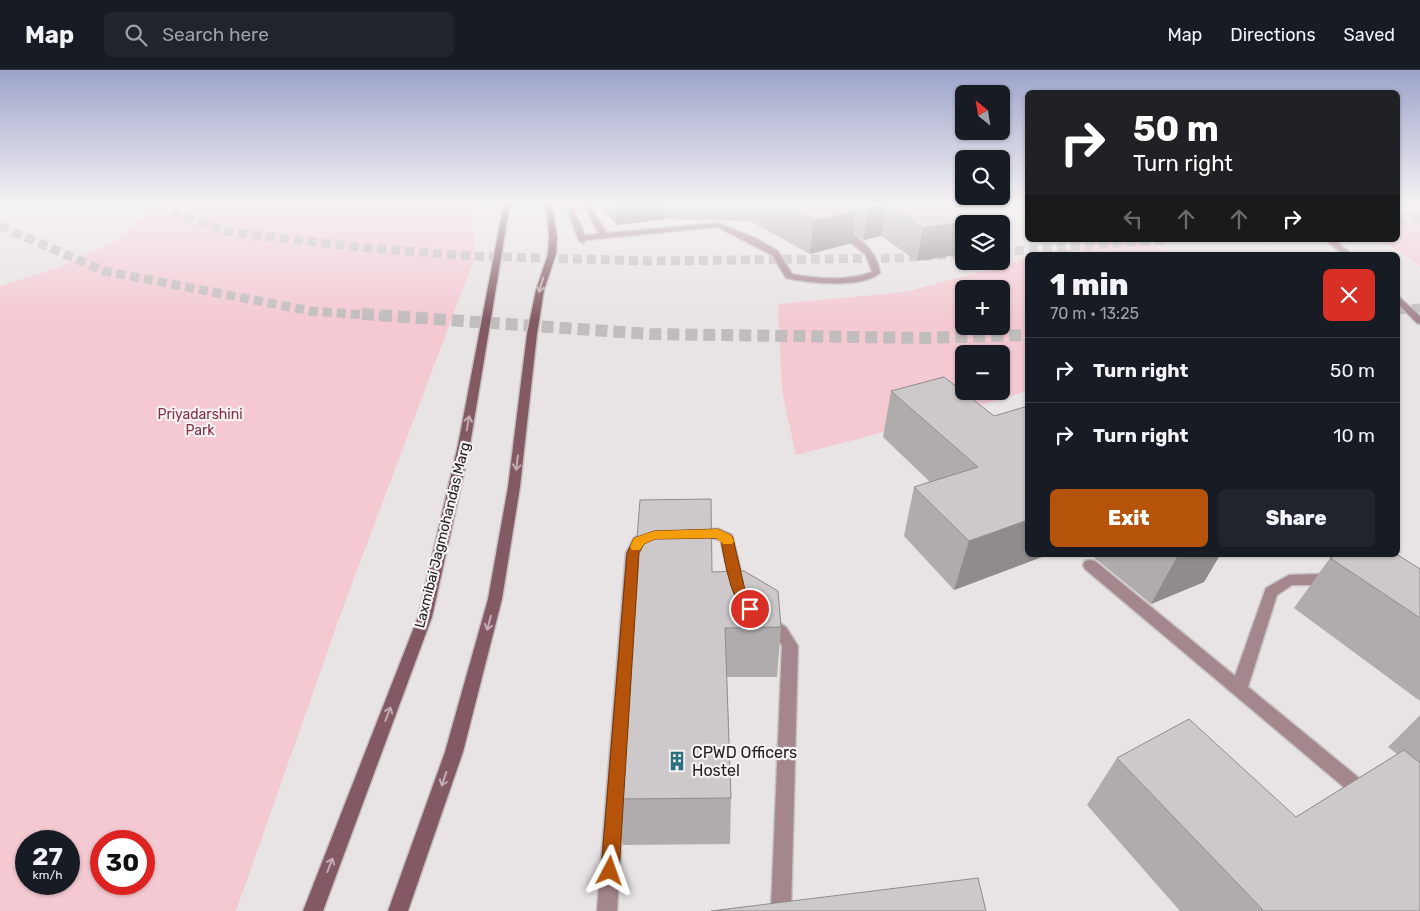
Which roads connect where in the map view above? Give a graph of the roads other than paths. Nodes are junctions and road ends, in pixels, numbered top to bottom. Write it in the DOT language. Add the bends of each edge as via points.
graph roads {
  1 [pos="499,242"];
  2 [pos="553,242"];
  3 [pos="756,242"];
  4 [pos="856,242"];
  5 [pos="1331,242"];
  6 [pos="1344,252"];
  7 [pos="1400,301"];
  8 [pos="1420,321"];
  9 [pos="682,534"];
  10 [pos="663,535"];
  11 [pos="1090,565"];
  12 [pos="1342,583"];
  13 [pos="1239,689"];
  14 [pos="1375,802"];
  15 [pos="313,911"];
  16 [pos="398,911"];
  17 [pos="607,911"];
  18 [pos="781,911"];
  15 -- 1 [label="main road, Laxmibai Jagmohandas Marg, one-way" via="425,617 464,445"];
  2 -- 16 [label="main road, one-way" via="532,334 514,488 495,599 454,752"];
  3 -- 4 [label="street" via="775,253 789,276 840,279 876,273 876,264 869,253"];
  5 -- 6 [label="street"];
  7 -- 8 [label="street"];
  9 -- 18 [label="street" via="718,534 726,538 740,595 751,608 781,631 790,646"];
  10 -- 17 [label="street" via="639,541 633,553"];
  11 -- 13 [label="street"];
  12 -- 13 [label="street" via="1322,579 1289,580 1271,592"];
  13 -- 14 [label="street"];
}
